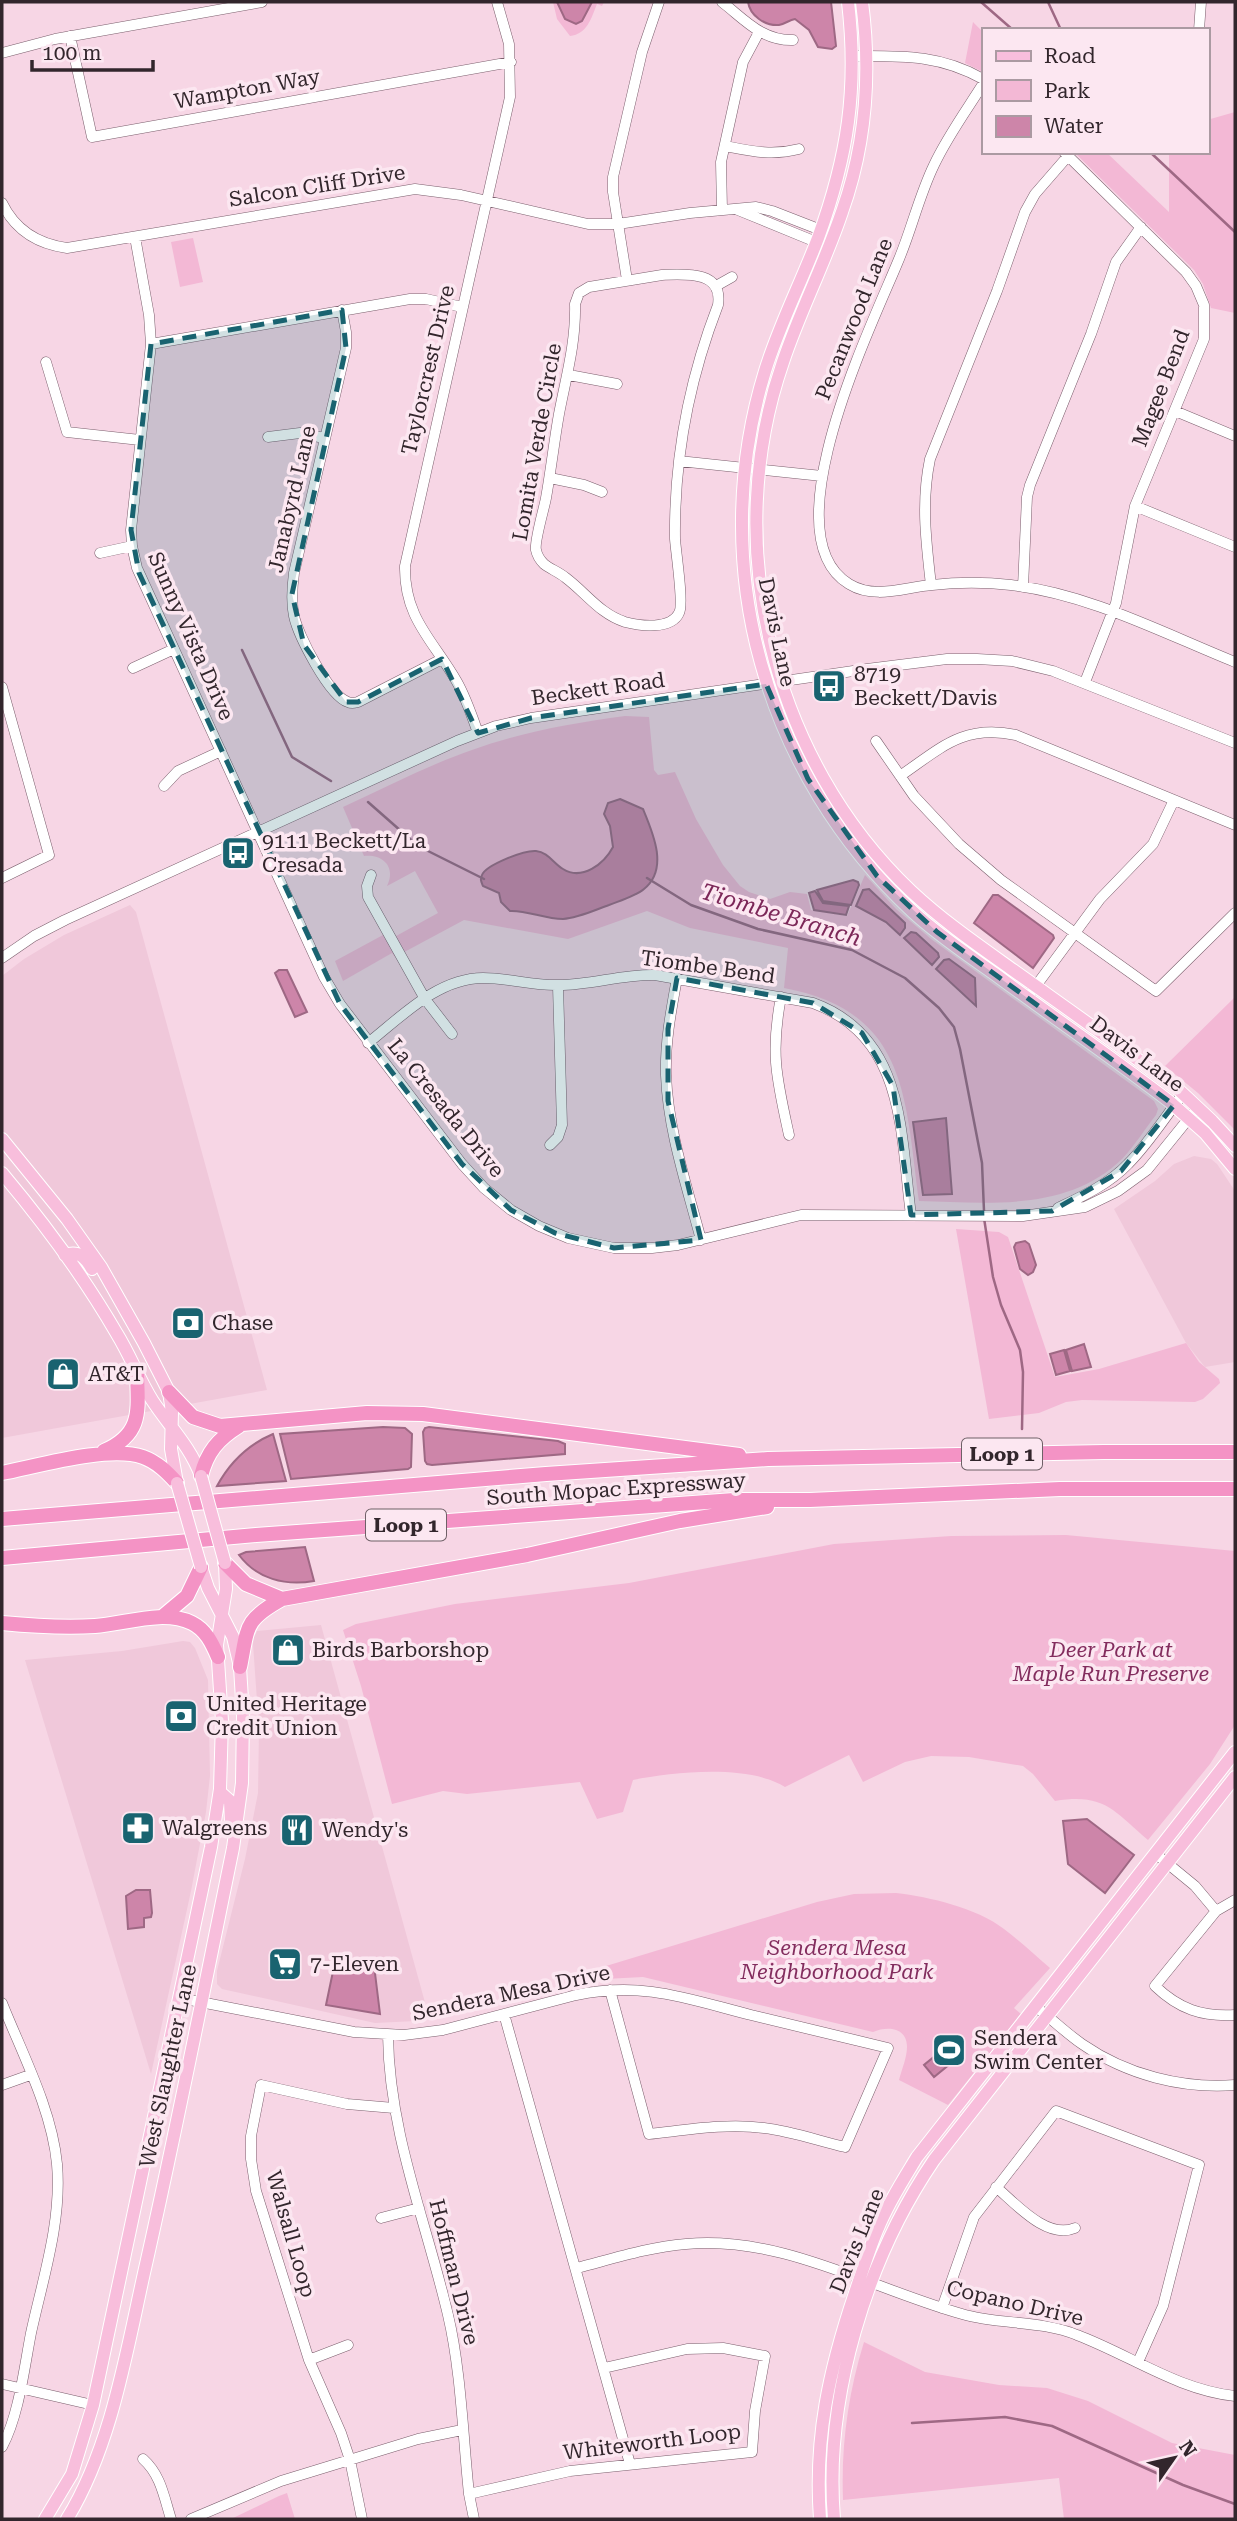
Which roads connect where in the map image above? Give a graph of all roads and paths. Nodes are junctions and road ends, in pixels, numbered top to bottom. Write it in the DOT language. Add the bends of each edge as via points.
graph roads {
  1 [pos="262,2"];
  2 [pos="497,2"];
  3 [pos="659,2"];
  4 [pos="722,2"];
  5 [pos="848,2"];
  6 [pos="862,2"];
  7 [pos="1202,2"];
  8 [pos="1199,28"];
  9 [pos="759,32"];
  10 [pos="71,36"];
  11 [pos="793,40"];
  12 [pos="2,53"];
  13 [pos="859,56"];
  14 [pos="511,62"];
  15 [pos="982,81"];
  16 [pos="982,84"];
  17 [pos="725,146"];
  18 [pos="799,149"];
  19 [pos="1066,154"];
  20 [pos="486,201"];
  21 [pos="2,203"];
  22 [pos="722,210"];
  23 [pos="618,224"];
  24 [pos="1141,228"];
  25 [pos="135,237"];
  26 [pos="822,240"];
  27 [pos="732,277"];
  28 [pos="627,280"];
  29 [pos="716,286"];
  30 [pos="462,307"];
  31 [pos="342,310"];
  32 [pos="151,344"];
  33 [pos="46,362"];
  34 [pos="569,375"];
  35 [pos="617,384"];
  36 [pos="1175,411"];
  37 [pos="1235,436"];
  38 [pos="268,437"];
  39 [pos="324,438"];
  40 [pos="140,440"];
  41 [pos="680,461"];
  42 [pos="745,468"];
  43 [pos="760,470"];
  44 [pos="822,476"];
  45 [pos="550,478"];
  46 [pos="602,492"];
  47 [pos="1135,506"];
  48 [pos="132,546"];
  49 [pos="1235,547"];
  50 [pos="100,553"];
  51 [pos="931,585"];
  52 [pos="1023,587"];
  53 [pos="1113,612"];
  54 [pos="174,649"];
  55 [pos="442,659"];
  56 [pos="1235,662"];
  57 [pos="133,668"];
  58 [pos="781,682"];
  59 [pos="1085,682"];
  60 [pos="766,684"];
  61 [pos="2,690"];
  62 [pos="478,733"];
  63 [pos="876,741"];
  64 [pos="1235,743"];
  65 [pos="221,751"];
  66 [pos="900,776"];
  67 [pos="164,786"];
  68 [pos="1174,800"];
  69 [pos="1235,825"];
  70 [pos="258,832"];
  71 [pos="371,875"];
  72 [pos="2,878"];
  73 [pos="1235,913"];
  74 [pos="1074,932"];
  75 [pos="2,958"];
  76 [pos="677,978"];
  77 [pos="558,985"];
  78 [pos="1036,986"];
  79 [pos="781,997"];
  80 [pos="1027,998"];
  81 [pos="425,999"];
  82 [pos="452,1034"];
  83 [pos="368,1043"];
  84 [pos="1183,1094"];
  85 [pos="1174,1105"];
  86 [pos="1198,1108"];
  87 [pos="1189,1119"];
  88 [pos="789,1135"];
  89 [pos="2,1139"];
  90 [pos="550,1145"];
  91 [pos="1235,1146"];
  92 [pos="1235,1169"];
  93 [pos="2,1173"];
  94 [pos="16,1190"];
  95 [pos="1052,1211"];
  96 [pos="911,1215"];
  97 [pos="701,1240"];
  98 [pos="82,1241"];
  99 [pos="65,1255"];
  100 [pos="122,1303"];
  101 [pos="137,1374"];
  102 [pos="169,1392"];
  103 [pos="171,1425"];
  104 [pos="241,1425"];
  105 [pos="1235,1452"];
  106 [pos="97,1455"];
  107 [pos="768,1459"];
  108 [pos="2,1473"];
  109 [pos="201,1476"];
  110 [pos="177,1483"];
  111 [pos="1235,1489"];
  112 [pos="810,1500"];
  113 [pos="2,1519"];
  114 [pos="2,1558"];
  115 [pos="225,1563"];
  116 [pos="201,1567"];
  117 [pos="282,1599"];
  118 [pos="221,1613"];
  119 [pos="163,1617"];
  120 [pos="2,1623"];
  121 [pos="218,1657"];
  122 [pos="240,1667"];
  123 [pos="220,1694"];
  124 [pos="1235,1752"];
  125 [pos="1235,1777"];
  126 [pos="220,1792"];
  127 [pos="242,1797"];
  128 [pos="1156,1854"];
  129 [pos="1168,1863"];
  130 [pos="225,1888"];
  131 [pos="1235,1900"];
  132 [pos="1216,1911"];
  133 [pos="610,1990"];
  134 [pos="180,1998"];
  135 [pos="201,2001"];
  136 [pos="2,2003"];
  137 [pos="1041,2011"];
  138 [pos="504,2014"];
  139 [pos="1235,2015"];
  140 [pos="388,2035"];
  141 [pos="30,2075"];
  142 [pos="2,2085"];
  143 [pos="1235,2085"];
  144 [pos="394,2108"];
  145 [pos="996,2187"];
  146 [pos="419,2208"];
  147 [pos="381,2218"];
  148 [pos="1075,2228"];
  149 [pos="130,2231"];
  150 [pos="153,2236"];
  151 [pos="577,2268"];
  152 [pos="859,2279"];
  153 [pos="872,2284"];
  154 [pos="942,2308"];
  155 [pos="348,2345"];
  156 [pos="309,2360"];
  157 [pos="1138,2362"];
  158 [pos="604,2368"];
  159 [pos="2,2384"];
  160 [pos="19,2388"];
  161 [pos="1235,2396"];
  162 [pos="93,2404"];
  163 [pos="462,2430"];
  164 [pos="2,2447"];
  165 [pos="144,2459"];
  166 [pos="350,2459"];
  167 [pos="630,2464"];
  168 [pos="469,2494"];
  169 [pos="46,2519"];
  170 [pos="67,2519"];
  171 [pos="171,2519"];
  172 [pos="191,2519"];
  173 [pos="362,2519"];
  174 [pos="474,2519"];
  175 [pos="820,2519"];
  176 [pos="834,2519"];
  1 -- 10 [label="street"];
  2 -- 14 [label="street, Taylorcrest Drive"];
  3 -- 23 [label="street" via="642,52 615,169"];
  4 -- 9 [label="street"];
  5 -- 13 [label="main road, Davis Lane"];
  6 -- 13 [label="main road, Davis Lane"];
  7 -- 8 [label="street"];
  9 -- 11 [label="street"];
  9 -- 17 [label="street" via="743,62"];
  10 -- 12 [label="street"];
  10 -- 14 [label="street, Wampton Way" via="92,137"];
  13 -- 15 [label="street" via="933,59 959,67"];
  13 -- 26 [label="main road, Davis Lane" via="844,152"];
  13 -- 26 [label="main road, Davis Lane" via="865,103 859,146 833,235"];
  14 -- 20 [label="street, Taylorcrest Drive" via="507,117"];
  16 -- 44 [label="street, Pecanwood Lane" via="928,178 835,418"];
  17 -- 18 [label="street" via="765,153"];
  17 -- 22 [label="street" via="720,167"];
  19 -- 24 [label="street, Magee Bend"];
  19 -- 51 [label="street" via="1025,212 930,459 923,513"];
  20 -- 23 [label="street, Salcon Cliff Drive" via="588,225"];
  20 -- 25 [label="street, Salcon Cliff Drive" via="433,190 403,190"];
  20 -- 30 [label="street, Taylorcrest Drive"];
  21 -- 25 [label="street, Salcon Cliff Drive" via="21,230 51,245 76,248"];
  22 -- 23 [label="street, Salcon Cliff Drive"];
  22 -- 26 [label="street, Salcon Cliff Drive" via="763,208"];
  23 -- 28 [label="street"];
  24 -- 36 [label="street, Magee Bend" via="1186,272 1204,305 1204,339"];
  24 -- 52 [label="street" via="1116,262 1030,485"];
  25 -- 32 [label="street, Sunny Vista Drive"];
  26 -- 42 [label="main road, Davis Lane" via="765,370"];
  26 -- 43 [label="main road, Davis Lane" via="778,377"];
  27 -- 29 [label="street"];
  28 -- 29 [label="street, Lomita Verde Circle" via="682,274 705,278"];
  28 -- 34 [label="street, Lomita Verde Circle" via="589,286 579,293"];
  29 -- 41 [label="street, Lomita Verde Circle" via="719,305 695,377"];
  30 -- 31 [label="street" via="410,299"];
  30 -- 55 [label="street, Taylorcrest Drive" via="405,566 412,612"];
  31 -- 32 [label="street"];
  31 -- 39 [label="street, Janabyrd Lane" via="346,348"];
  32 -- 40 [label="street, Sunny Vista Drive"];
  33 -- 40 [label="street" via="67,432"];
  34 -- 35 [label="street"];
  34 -- 45 [label="street, Lomita Verde Circle"];
  36 -- 37 [label="street"];
  36 -- 47 [label="street, Magee Bend"];
  38 -- 39 [label="street" via="300,433"];
  39 -- 55 [label="street, Janabyrd Lane" via="293,584 294,616 304,645 338,695 351,703"];
  40 -- 48 [label="street, Sunny Vista Drive"];
  41 -- 42 [label="street"];
  41 -- 45 [label="street, Lomita Verde Circle" via="675,541 681,608 677,617 663,624 637,625 612,617 540,559 535,547"];
  42 -- 43 [label="street"];
  42 -- 60 [label="main road, Davis Lane" via="743,560"];
  43 -- 44 [label="street"];
  43 -- 58 [label="main road, Davis Lane" via="756,519 760,586"];
  44 -- 51 [label="street, Pecanwood Lane" via="823,548 842,579 876,592"];
  45 -- 46 [label="street"];
  47 -- 49 [label="street"];
  47 -- 53 [label="street, Magee Bend"];
  48 -- 50 [label="street"];
  48 -- 54 [label="street, Sunny Vista Drive" via="139,573"];
  51 -- 52 [label="street"];
  52 -- 53 [label="street"];
  53 -- 56 [label="street"];
  53 -- 59 [label="street, Magee Bend"];
  54 -- 57 [label="street"];
  54 -- 65 [label="street, Sunny Vista Drive"];
  55 -- 62 [label="street, Taylorcrest Drive" via="461,690"];
  58 -- 59 [label="street, Beckett Road" via="963,658 1026,664"];
  58 -- 60 [label="street, Beckett Road"];
  58 -- 78 [label="main road, Davis Lane" via="817,766 873,849 937,915"];
  59 -- 64 [label="street, Beckett Road"];
  60 -- 62 [label="street, Beckett Road" via="531,718"];
  60 -- 80 [label="main road, Davis Lane" via="808,779 860,857 916,914"];
  61 -- 72 [label="street" via="49,855"];
  62 -- 70 [label="street, Beckett Road"];
  63 -- 66 [label="street"];
  65 -- 67 [label="street" via="178,771"];
  65 -- 70 [label="street, Sunny Vista Drive"];
  66 -- 68 [label="street" via="957,738 1001,732"];
  66 -- 74 [label="street" via="958,845"];
  68 -- 69 [label="street"];
  68 -- 74 [label="street" via="1153,844"];
  70 -- 75 [label="street, Beckett Road" via="65,920"];
  70 -- 83 [label="street, La Cresada Drive" via="324,976"];
  71 -- 81 [label="street" via="368,897"];
  73 -- 74 [label="street" via="1156,991"];
  74 -- 78 [label="street"];
  76 -- 77 [label="street, Tiombe Bend" via="636,975"];
  76 -- 79 [label="street, Tiombe Bend"];
  76 -- 97 [label="street" via="668,1029 668,1101"];
  77 -- 81 [label="street, Tiombe Bend" via="481,978 449,985"];
  77 -- 90 [label="street" via="562,1125"];
  78 -- 80 [label="street"];
  78 -- 84 [label="main road, Davis Lane"];
  79 -- 88 [label="street" via="774,1050"];
  79 -- 96 [label="street, Tiombe Bend" via="834,1012 862,1033 883,1061 896,1097"];
  80 -- 85 [label="main road, Davis Lane"];
  81 -- 82 [label="street"];
  81 -- 83 [label="street, Tiombe Bend"];
  83 -- 97 [label="street, La Cresada Drive" via="473,1177 527,1220 568,1238 614,1248"];
  84 -- 85 [label="street, La Cresada Drive"];
  84 -- 86 [label="main road, Davis Lane"];
  85 -- 87 [label="main road, Davis Lane"];
  85 -- 95 [label="street, La Cresada Drive" via="1121,1171"];
  86 -- 87 [label="street, La Cresada Drive"];
  86 -- 91 [label="main road, Davis Lane"];
  87 -- 92 [label="main road, Davis Lane"];
  87 -- 95 [label="street, La Cresada Drive" via="1156,1160 1125,1187 1085,1207"];
  89 -- 98 [label="main road, West Slaughter Lane"];
  93 -- 94 [label="main road, West Slaughter Lane"];
  94 -- 98 [label="main road" via="33,1203 67,1245"];
  94 -- 99 [label="main road, West Slaughter Lane"];
  95 -- 96 [label="street, La Cresada Drive"];
  96 -- 97 [label="street, La Cresada Drive" via="801,1215"];
  98 -- 100 [label="main road, West Slaughter Lane"];
  99 -- 100 [label="main road" via="82,1256 106,1290"];
  99 -- 101 [label="main road, West Slaughter Lane" via="119,1336"];
  100 -- 102 [label="main road, West Slaughter Lane"];
  101 -- 103 [label="main road, West Slaughter Lane"];
  101 -- 106 [label="highway" via="136,1422 121,1442"];
  102 -- 103 [label="main road, West Slaughter Lane"];
  102 -- 104 [label="highway" via="197,1419 220,1426"];
  103 -- 109 [label="main road, West Slaughter Lane" via="191,1452"];
  103 -- 110 [label="main road, West Slaughter Lane"];
  104 -- 107 [label="highway" via="330,1416 423,1414"];
  104 -- 109 [label="highway" via="213,1447"];
  105 -- 107 [label="highway, South Mopac Expressway / Loop 1"];
  106 -- 108 [label="highway"];
  106 -- 110 [label="highway" via="144,1457"];
  107 -- 113 [label="highway, South Mopac Expressway / Loop 1"];
  109 -- 115 [label="main road, West Slaughter Lane, bridge"];
  110 -- 116 [label="main road, West Slaughter Lane, bridge"];
  111 -- 112 [label="highway, South Mopac Expressway / Loop 1" via="1060,1489"];
  112 -- 114 [label="highway, South Mopac Expressway / Loop 1" via="734,1500"];
  112 -- 117 [label="highway"];
  115 -- 117 [label="highway" via="246,1584"];
  115 -- 118 [label="main road, West Slaughter Lane"];
  116 -- 118 [label="main road, West Slaughter Lane"];
  116 -- 119 [label="highway" via="187,1596"];
  117 -- 122 [label="highway" via="250,1623"];
  118 -- 121 [label="main road, West Slaughter Lane"];
  118 -- 122 [label="main road, West Slaughter Lane"];
  119 -- 120 [label="highway" via="93,1626"];
  119 -- 121 [label="highway" via="196,1626 211,1641"];
  121 -- 123 [label="main road, West Slaughter Lane"];
  122 -- 127 [label="main road, West Slaughter Lane"];
  123 -- 126 [label="main road, West Slaughter Lane"];
  123 -- 127 [label="main road" via="227,1720 226,1776"];
  124 -- 128 [label="main road, Davis Lane"];
  125 -- 129 [label="main road, Davis Lane"];
  126 -- 130 [label="main road" via="232,1807 222,1872"];
  126 -- 134 [label="main road, West Slaughter Lane"];
  127 -- 130 [label="main road, West Slaughter Lane"];
  128 -- 129 [label="street"];
  128 -- 137 [label="main road, Davis Lane"];
  129 -- 132 [label="street"];
  129 -- 137 [label="main road, Davis Lane"];
  130 -- 135 [label="main road, West Slaughter Lane"];
  131 -- 132 [label="street"];
  132 -- 139 [label="street" via="1155,1986 1185,2009 1203,2015"];
  133 -- 133 [label="street, Sendera Mesa Drive" via="649,2133 752,2127 845,2147 888,2048 656,1991"];
  133 -- 138 [label="street, Sendera Mesa Drive"];
  134 -- 135 [label="street, Sendera Mesa Drive"];
  134 -- 149 [label="main road, West Slaughter Lane"];
  135 -- 140 [label="street, Sendera Mesa Drive"];
  135 -- 150 [label="main road, West Slaughter Lane"];
  136 -- 141 [label="street"];
  137 -- 143 [label="street" via="1085,2046 1128,2069 1180,2083"];
  137 -- 152 [label="main road, Davis Lane" via="917,2157 878,2227"];
  137 -- 153 [label="main road, Davis Lane" via="919,2182 894,2227"];
  138 -- 140 [label="street, Sendera Mesa Drive" via="443,2030"];
  138 -- 151 [label="street"];
  140 -- 144 [label="street, Hoffman Drive"];
  141 -- 142 [label="street"];
  141 -- 160 [label="street" via="51,2132 58,2188 55,2223"];
  144 -- 146 [label="street, Hoffman Drive"];
  144 -- 156 [label="street, Walsall Loop" via="347,2104 261,2085 251,2136 253,2176"];
  145 -- 148 [label="street" via="1047,2226 1062,2231"];
  145 -- 154 [label="street" via="971,2223"];
  145 -- 157 [label="street" via="1056,2111 1199,2165 1163,2306"];
  146 -- 147 [label="street"];
  146 -- 163 [label="street, Hoffman Drive" via="449,2319"];
  149 -- 150 [label="main road"];
  149 -- 162 [label="main road, West Slaughter Lane"];
  150 -- 170 [label="main road, West Slaughter Lane" via="111,2410 93,2466"];
  151 -- 152 [label="street, Copano Drive" via="666,2246 727,2243 784,2254"];
  151 -- 158 [label="street"];
  152 -- 153 [label="street, Copano Drive"];
  152 -- 175 [label="main road, Davis Lane" via="824,2404 819,2446"];
  153 -- 154 [label="street, Copano Drive"];
  153 -- 176 [label="main road, Davis Lane" via="840,2393 832,2464"];
  154 -- 157 [label="street, Copano Drive" via="976,2318 1068,2331"];
  155 -- 156 [label="street"];
  156 -- 166 [label="street, Walsall Loop"];
  157 -- 161 [label="street, Copano Drive" via="1197,2389"];
  158 -- 167 [label="street"];
  158 -- 167 [label="street, Whiteworth Loop" via="687,2349 723,2348 765,2356 752,2452"];
  159 -- 160 [label="street"];
  160 -- 162 [label="street"];
  160 -- 164 [label="street"];
  162 -- 169 [label="main road, West Slaughter Lane" via="72,2474"];
  163 -- 166 [label="street"];
  163 -- 168 [label="street, Hoffman Drive"];
  165 -- 171 [label="street" via="158,2477"];
  166 -- 172 [label="street" via="270,2485"];
  166 -- 173 [label="street, Walsall Loop"];
  167 -- 168 [label="street, Whiteworth Loop" via="552,2474"];
  168 -- 174 [label="street, Hoffman Drive"];
}
